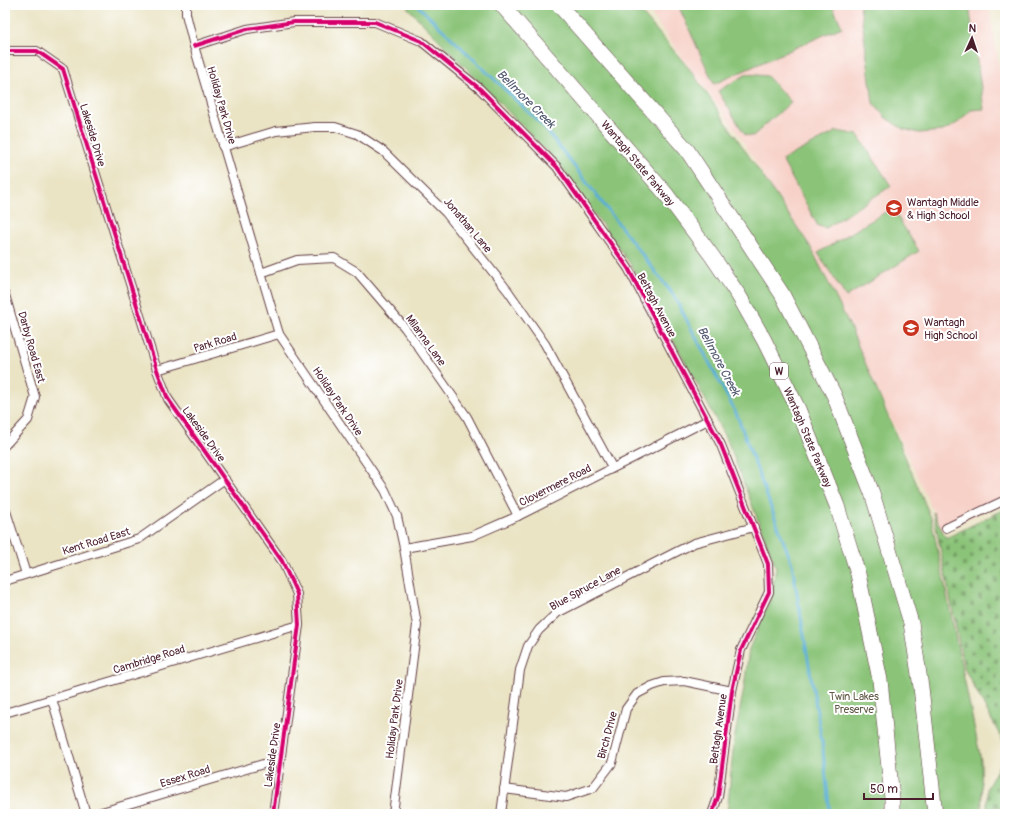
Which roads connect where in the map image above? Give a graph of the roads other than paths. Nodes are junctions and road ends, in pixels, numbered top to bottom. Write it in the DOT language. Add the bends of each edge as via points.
graph roads {
  1 [pos="186,5"];
  2 [pos="502,5"];
  3 [pos="559,5"];
  4 [pos="194,46"];
  5 [pos="5,51"];
  6 [pos="223,147"];
  7 [pos="261,273"];
  8 [pos="5,295"];
  9 [pos="279,334"];
  10 [pos="157,370"];
  11 [pos="708,420"];
  12 [pos="5,445"];
  13 [pos="612,467"];
  14 [pos="225,479"];
  15 [pos="1005,500"];
  16 [pos="5,508"];
  17 [pos="518,516"];
  18 [pos="754,527"];
  19 [pos="946,528"];
  20 [pos="404,548"];
  21 [pos="26,574"];
  22 [pos="5,580"];
  23 [pos="299,625"];
  24 [pos="732,691"];
  25 [pos="52,699"];
  26 [pos="5,713"];
  27 [pos="280,759"];
  28 [pos="504,789"];
  29 [pos="86,814"];
  30 [pos="95,814"];
  31 [pos="273,814"];
  32 [pos="393,814"];
  33 [pos="501,814"];
  34 [pos="712,814"];
  35 [pos="892,814"];
  36 [pos="935,814"];
  1 -- 4 [label="street, Holiday Park Drive"];
  2 -- 35 [label="highway, Wantagh State Parkway / W" via="666,194 712,256 764,340 798,409 837,506 858,574 880,680"];
  3 -- 36 [label="highway" via="687,150 782,294 834,395 872,493 911,623"];
  4 -- 6 [label="street, Holiday Park Drive"];
  4 -- 11 [label="street, Beltagh Avenue" via="247,29 294,22 375,22 421,41 480,89 557,167 628,268"];
  5 -- 10 [label="street, Lakeside Drive" via="37,51 63,68"];
  6 -- 7 [label="street, Holiday Park Drive"];
  6 -- 13 [label="street, Jonathan Lane" via="276,131 335,127 357,134 383,150 446,213 508,291 545,344"];
  7 -- 9 [label="street, Holiday Park Drive"];
  7 -- 17 [label="street, Milanna Lane" via="297,260 334,258 357,272 405,328 467,417"];
  8 -- 12 [label="street, Darby Road East" via="35,397 28,420"];
  9 -- 10 [label="street, Park Road"];
  9 -- 20 [label="street, Holiday Park Drive" via="385,490 397,516"];
  10 -- 14 [label="street, Lakeside Drive" via="168,399"];
  11 -- 13 [label="street, Clovermere Road"];
  11 -- 18 [label="street, Beltagh Avenue" via="721,445"];
  13 -- 17 [label="street, Clovermere Road"];
  14 -- 21 [label="street, Kent Road East" via="139,539"];
  14 -- 23 [label="street, Lakeside Drive" via="282,561 297,594"];
  15 -- 19 [label="street"];
  16 -- 21 [label="street"];
  17 -- 20 [label="street, Clovermere Road" via="472,536"];
  18 -- 24 [label="street, Beltagh Avenue" via="768,564 769,592 741,650"];
  18 -- 28 [label="street, Blue Spruce Lane" via="694,543 557,613 539,630 528,646 520,670"];
  20 -- 32 [label="street, Holiday Park Drive" via="417,624"];
  21 -- 22 [label="street, Kent Road East"];
  23 -- 25 [label="street, Cambridge Road"];
  23 -- 27 [label="street, Lakeside Drive"];
  24 -- 28 [label="street, Birch Drive" via="684,682 664,682 652,686 637,694 626,709 612,763 593,788 566,797"];
  24 -- 34 [label="street, Beltagh Avenue" via="718,797"];
  25 -- 26 [label="street, Cambridge Road"];
  25 -- 29 [label="street"];
  27 -- 30 [label="street, Essex Road"];
  27 -- 31 [label="street, Lakeside Drive"];
  28 -- 33 [label="street, Blue Spruce Lane"];
}
